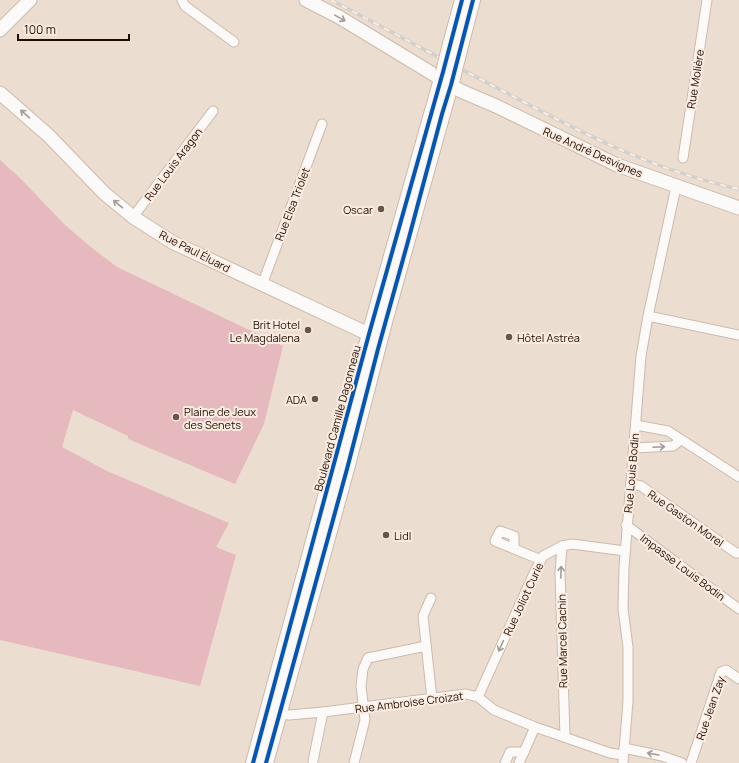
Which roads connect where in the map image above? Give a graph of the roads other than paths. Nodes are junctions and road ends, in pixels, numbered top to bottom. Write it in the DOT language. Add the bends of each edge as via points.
graph roads {
  1 [pos="30,0"];
  2 [pos="182,0"];
  3 [pos="306,0"];
  4 [pos="462,0"];
  5 [pos="473,0"];
  6 [pos="707,0"];
  7 [pos="0,30"];
  8 [pos="234,42"];
  9 [pos="455,47"];
  10 [pos="447,78"];
  11 [pos="0,93"];
  12 [pos="213,111"];
  13 [pos="322,124"];
  14 [pos="682,158"];
  15 [pos="676,187"];
  16 [pos="739,208"];
  17 [pos="133,217"];
  18 [pos="262,284"];
  19 [pos="648,316"];
  20 [pos="739,335"];
  21 [pos="375,336"];
  22 [pos="636,425"];
  23 [pos="681,440"];
  24 [pos="634,448"];
  25 [pos="739,477"];
  26 [pos="631,484"];
  27 [pos="626,525"];
  28 [pos="562,546"];
  29 [pos="514,549"];
  30 [pos="625,551"];
  31 [pos="739,554"];
  32 [pos="541,560"];
  33 [pos="431,598"];
  34 [pos="739,609"];
  35 [pos="426,646"];
  36 [pos="739,679"];
  37 [pos="478,697"];
  38 [pos="432,699"];
  39 [pos="364,707"];
  40 [pos="323,712"];
  41 [pos="279,714"];
  42 [pos="535,727"];
  43 [pos="565,736"];
  44 [pos="524,752"];
  45 [pos="623,755"];
  46 [pos="313,761"];
  47 [pos="253,763"];
  48 [pos="266,763"];
  49 [pos="354,763"];
  50 [pos="505,763"];
  51 [pos="519,763"];
  52 [pos="682,763"];
  53 [pos="691,763"];
  1 -- 7 [label="street"];
  2 -- 8 [label="street" via="185,6"];
  3 -- 10 [label="street, Rue André Desvignes, one-way"];
  4 -- 9 [label="main road" via="456,21"];
  5 -- 9 [label="main road"];
  6 -- 14 [label="street, Rue Molière"];
  9 -- 10 [label="main road, Boulevard Camille Dagonneau, bridge"];
  10 -- 15 [label="street, Rue André Desvignes" via="461,91 617,165"];
  10 -- 21 [label="main road, Boulevard Camille Dagonneau" via="442,114"];
  17 -- 11 [label="street, Rue Paul Éluard, one-way" via="104,193 49,136"];
  12 -- 17 [label="street, Rue Louis Aragon"];
  13 -- 18 [label="street, Rue Elsa Triolet"];
  15 -- 16 [label="street, Rue André Desvignes"];
  15 -- 19 [label="street, Rue Louis Bodin"];
  17 -- 18 [label="street, Rue Paul Éluard" via="172,242"];
  18 -- 21 [label="street, Rue Paul Éluard"];
  19 -- 20 [label="street"];
  19 -- 22 [label="street, Rue Louis Bodin" via="641,356"];
  21 -- 41 [label="main road, Boulevard Camille Dagonneau" via="347,469"];
  21 -- 47 [label="main road, Boulevard Camille Dagonneau"];
  22 -- 23 [label="street" via="668,431"];
  22 -- 24 [label="street, Rue Louis Bodin"];
  24 -- 23 [label="street, one-way" via="673,446"];
  23 -- 25 [label="street"];
  24 -- 26 [label="street, Rue Louis Bodin"];
  26 -- 27 [label="street, Rue Louis Bodin"];
  26 -- 31 [label="street, Rue Gaston Morel" via="641,486"];
  27 -- 30 [label="street, Rue Louis Bodin"];
  27 -- 34 [label="street, Impasse Louis Bodin"];
  28 -- 30 [label="street, Rue Joliot Curie" via="572,544"];
  28 -- 32 [label="street, Rue Joliot Curie" via="543,556"];
  43 -- 28 [label="street, Rue Marcel Cachin, one-way" via="560,573"];
  29 -- 32 [label="street"];
  30 -- 45 [label="street, Rue Louis Bodin" via="623,609 628,647 628,700"];
  32 -- 37 [label="street, Rue Joliot Curie, one-way"];
  33 -- 35 [label="street" via="423,616"];
  35 -- 38 [label="street"];
  35 -- 39 [label="street" via="368,658 363,669 361,686"];
  36 -- 53 [label="street, Rue Jean Zay" via="726,670 721,672"];
  37 -- 38 [label="street, Rue Ambroise Croizat" via="466,694"];
  37 -- 42 [label="street, Rue Ambroise Croizat" via="494,710"];
  38 -- 39 [label="street, Rue Ambroise Croizat"];
  39 -- 40 [label="street, Rue Ambroise Croizat"];
  39 -- 49 [label="street" via="365,720"];
  40 -- 41 [label="street, Rue Ambroise Croizat"];
  40 -- 46 [label="street"];
  41 -- 48 [label="main road, Boulevard Camille Dagonneau"];
  42 -- 43 [label="street, Rue Ambroise Croizat"];
  42 -- 44 [label="street"];
  43 -- 45 [label="street, Rue Ambroise Croizat" via="610,753"];
  44 -- 50 [label="street" via="510,752"];
  44 -- 51 [label="street"];
  52 -- 45 [label="street, one-way" via="662,756"];
}
